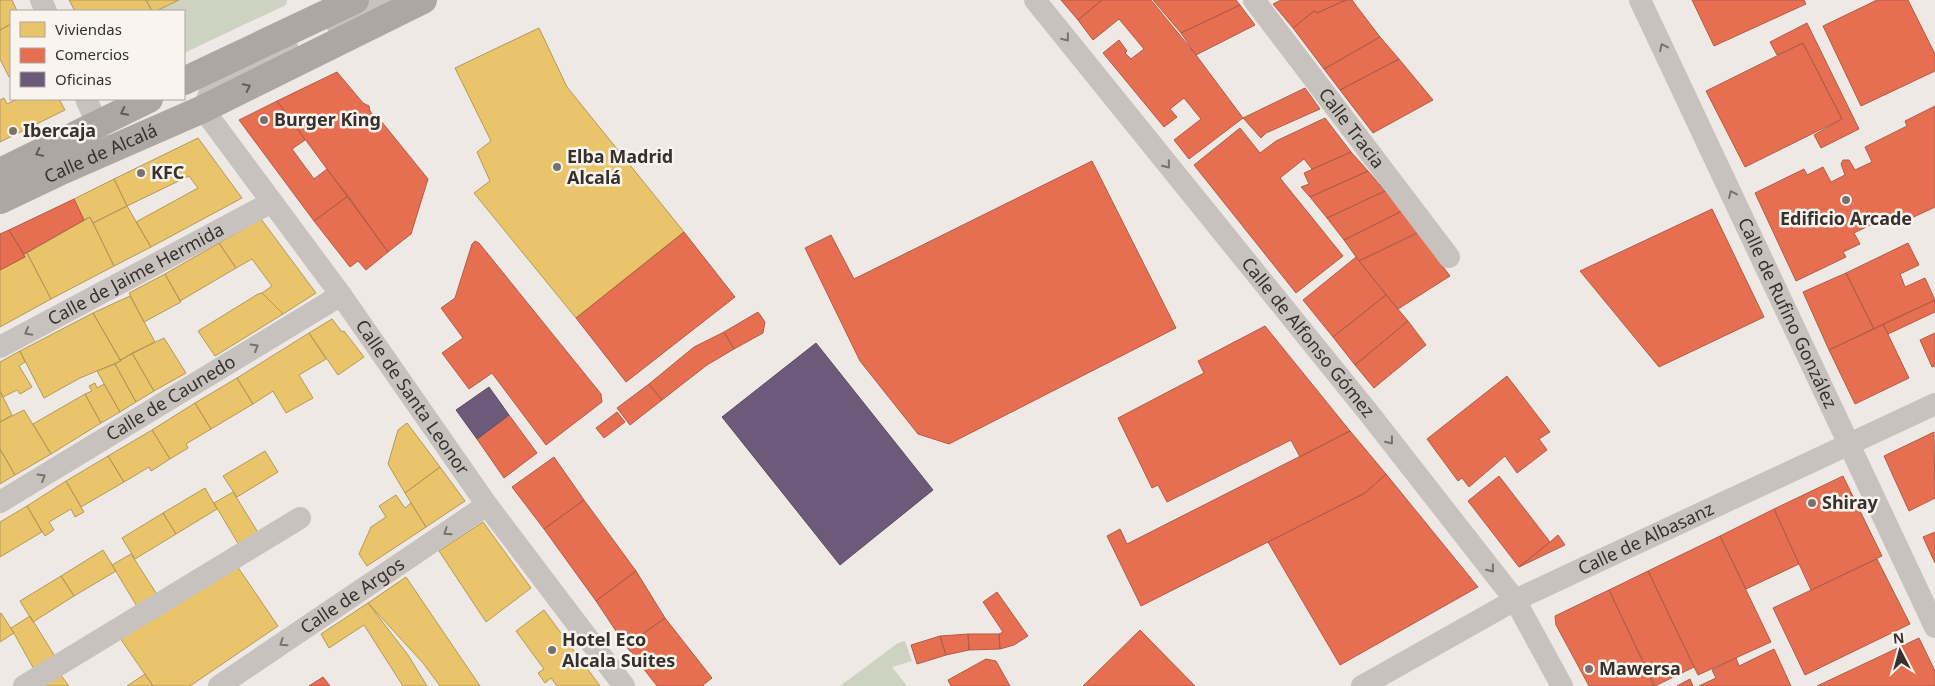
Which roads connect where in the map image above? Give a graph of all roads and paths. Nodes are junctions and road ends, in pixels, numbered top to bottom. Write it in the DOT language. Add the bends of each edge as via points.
graph roads {
  1 [pos="356,0"];
  2 [pos="387,0"];
  3 [pos="423,0"];
  4 [pos="1035,0"];
  5 [pos="1254,0"];
  6 [pos="1640,0"];
  7 [pos="321,17"];
  8 [pos="350,37"];
  9 [pos="185,81"];
  10 [pos="86,100"];
  11 [pos="147,100"];
  12 [pos="203,109"];
  13 [pos="98,124"];
  14 [pos="0,172"];
  15 [pos="60,172"];
  16 [pos="0,200"];
  17 [pos="272,202"];
  18 [pos="1448,257"];
  19 [pos="341,295"];
  20 [pos="0,347"];
  21 [pos="1935,404"];
  22 [pos="1849,444"];
  23 [pos="0,502"];
  24 [pos="487,505"];
  25 [pos="300,518"];
  26 [pos="1515,600"];
  27 [pos="1935,627"];
  28 [pos="24,686"];
  29 [pos="219,686"];
  30 [pos="624,686"];
  31 [pos="1362,686"];
  32 [pos="1562,686"];
  1 -- 7 [label="main road"];
  2 -- 8 [label="street" via="359,16"];
  3 -- 8 [label="main road, Calle de Alcalá"];
  4 -- 26 [label="street, Calle de Alfonso Gómez, one-way" via="1368,412"];
  5 -- 18 [label="street, Calle Tracia"];
  22 -- 6 [label="street, Calle de Rufino González, one-way"];
  7 -- 8 [label="street"];
  7 -- 9 [label="main road"];
  7 -- 12 [label="street" via="296,42 214,83"];
  12 -- 8 [label="main road, Calle de Alcalá, one-way"];
  10 -- 13 [label="street"];
  11 -- 13 [label="main road, Calle de Alcalá, one-way"];
  12 -- 15 [label="main road, Calle de Alcalá"];
  12 -- 17 [label="street, Calle de Santa Leonor"];
  13 -- 14 [label="main road, Calle de Alcalá, one-way"];
  13 -- 15 [label="street" via="96,144"];
  15 -- 16 [label="main road, Calle de Alcalá"];
  17 -- 19 [label="street, Calle de Santa Leonor"];
  17 -- 20 [label="street, Calle de Jaime Hermida, one-way"];
  23 -- 19 [label="street, Calle de Caunedo, one-way"];
  19 -- 24 [label="street, Calle de Santa Leonor"];
  21 -- 22 [label="street, Calle de Albasanz"];
  22 -- 26 [label="street, Calle de Albasanz"];
  22 -- 27 [label="street, Calle de Rufino González"];
  24 -- 29 [label="street, Calle de Argos, one-way"];
  24 -- 30 [label="street, Calle de Santa Leonor"];
  25 -- 28 [label="street"];
  26 -- 31 [label="street, Calle de Albasanz"];
  26 -- 32 [label="street, Calle de Alfonso Gómez"];
}
